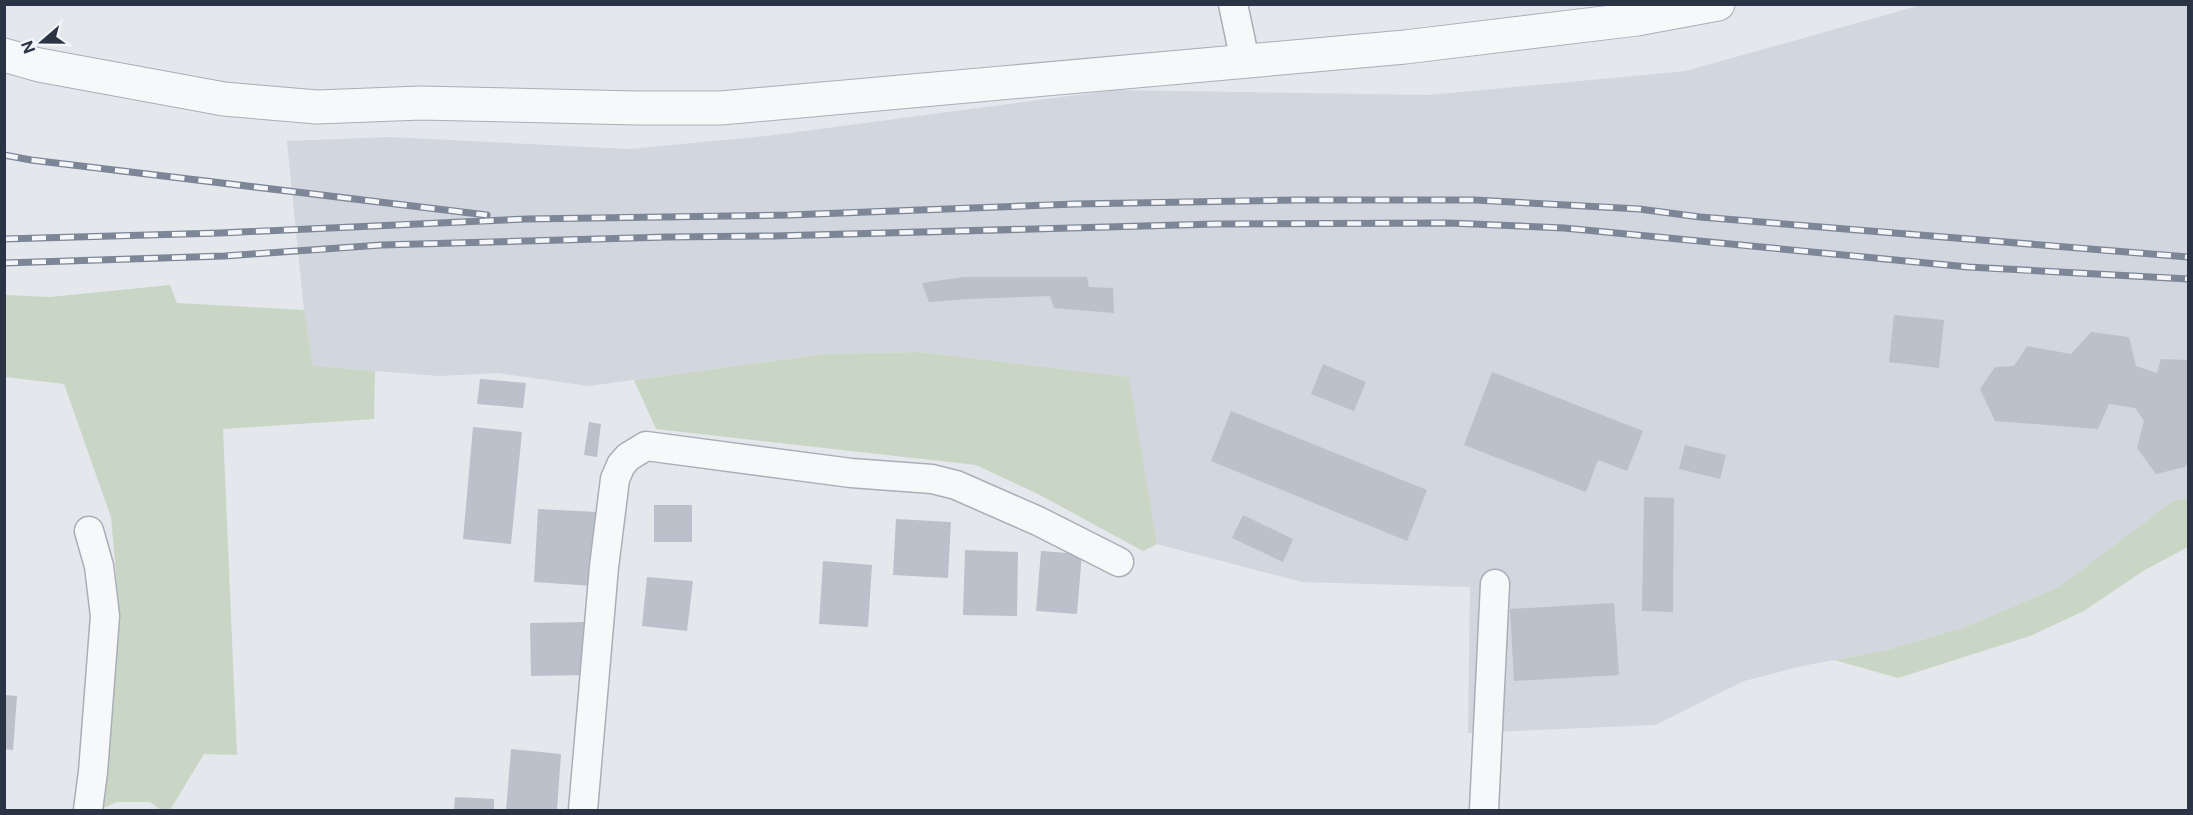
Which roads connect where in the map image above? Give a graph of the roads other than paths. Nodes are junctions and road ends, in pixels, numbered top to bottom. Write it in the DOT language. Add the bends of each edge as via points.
graph roads {
  1 [pos="1233,4"];
  2 [pos="1718,4"];
  3 [pos="4,55"];
  4 [pos="1245,61"];
  5 [pos="89,531"];
  6 [pos="1119,562"];
  7 [pos="1495,584"];
  8 [pos="88,810"];
  9 [pos="583,810"];
  10 [pos="1484,810"];
  1 -- 4 [label="street"];
  2 -- 4 [label="street" via="1637,19 1440,43"];
  3 -- 4 [label="street" via="39,66 224,99 317,107 421,104 720,108"];
  5 -- 8 [label="street" via="99,566 105,616"];
  6 -- 9 [label="street" via="1038,521 932,479 646,446 637,450 621,465 615,479"];
  7 -- 10 [label="street"];
}
